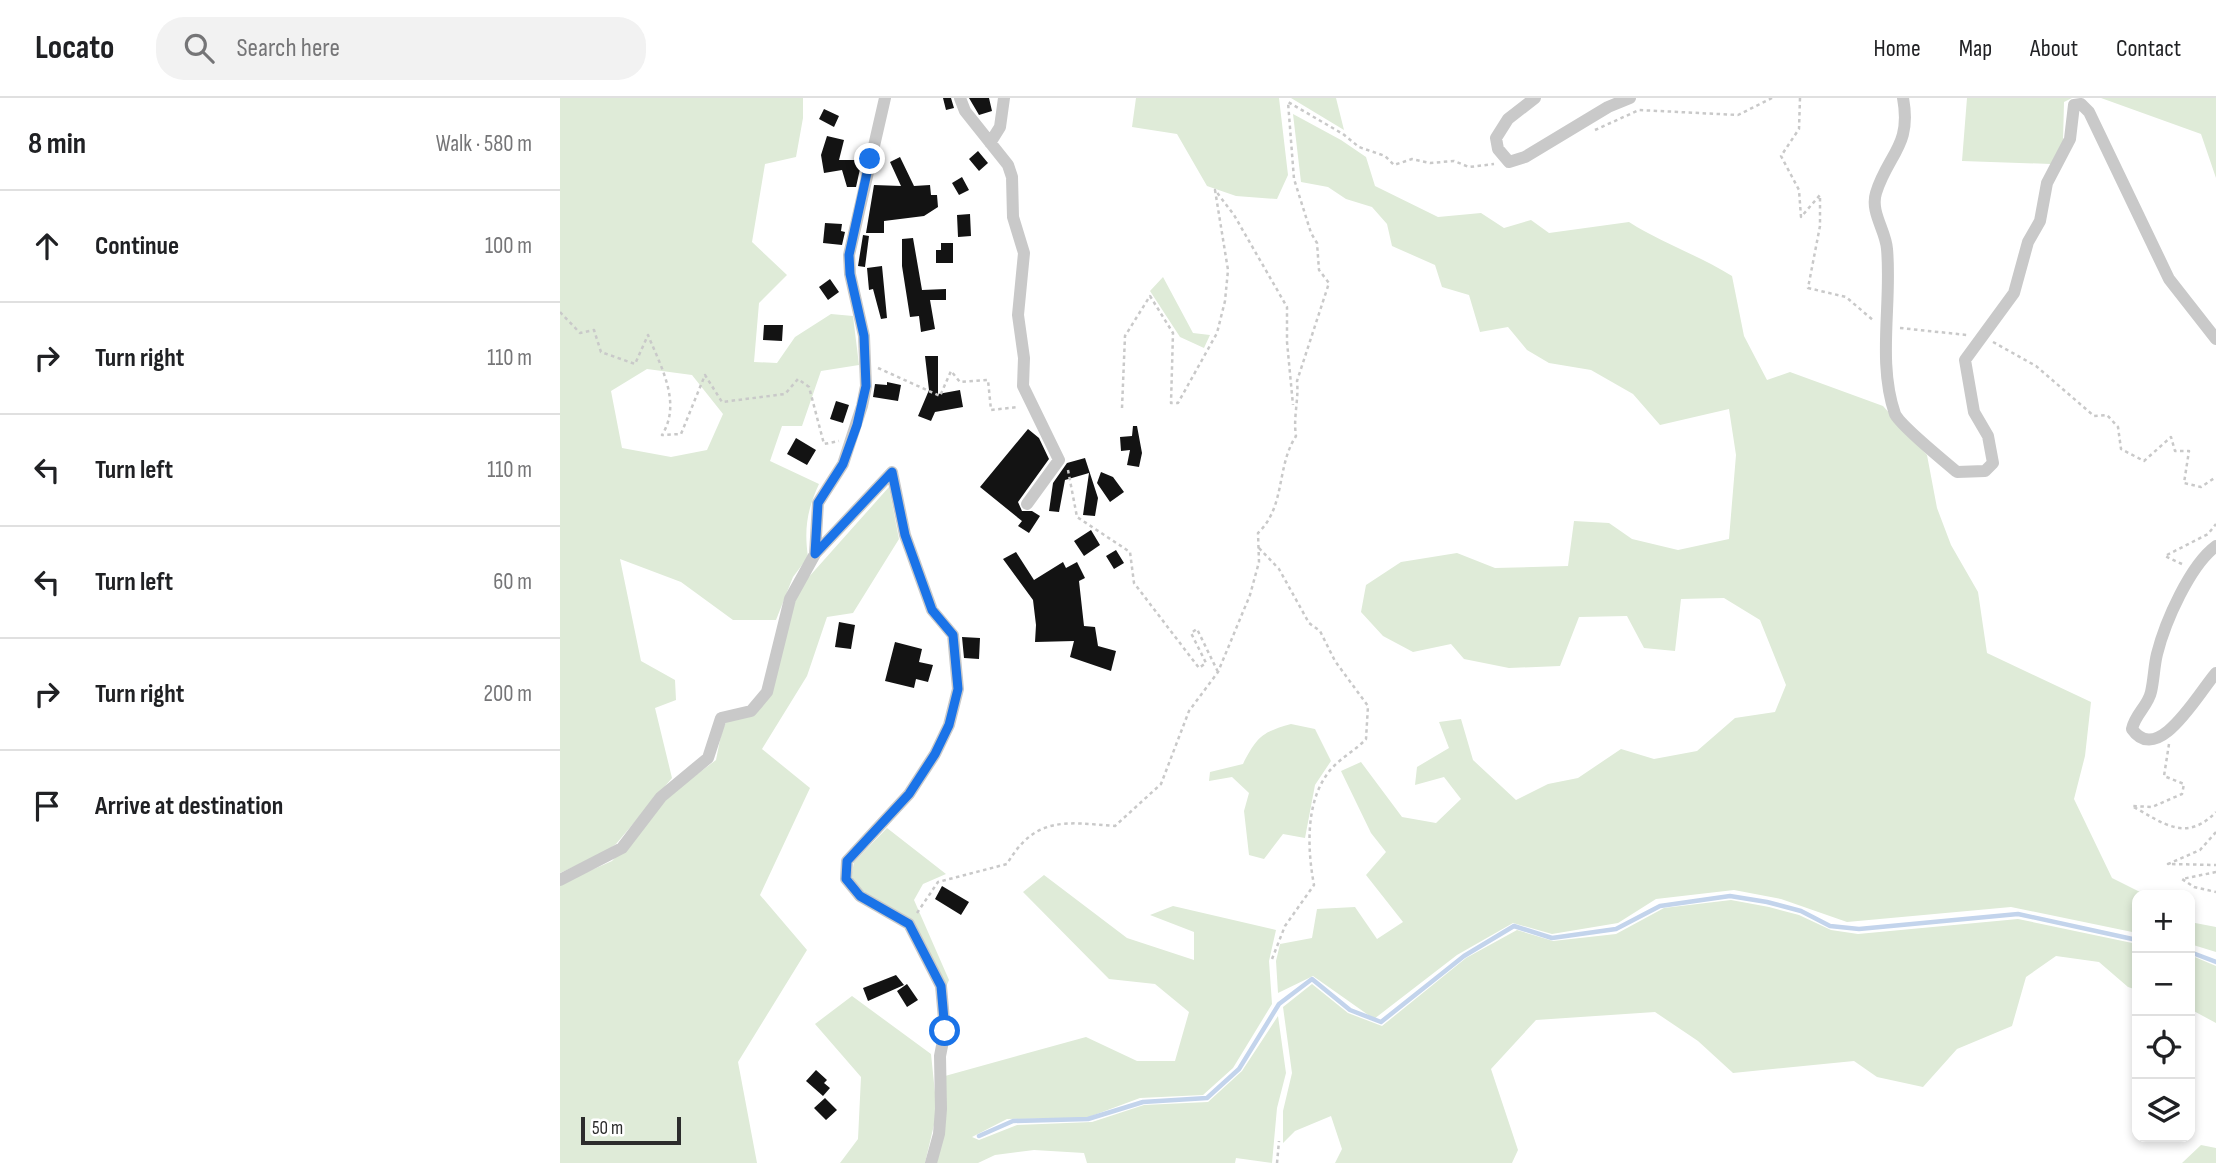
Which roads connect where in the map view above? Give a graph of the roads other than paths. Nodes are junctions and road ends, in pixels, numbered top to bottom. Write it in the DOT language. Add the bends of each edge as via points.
graph roads {
  1 [pos="885,98"];
  2 [pos="960,98"];
  3 [pos="1004,98"];
  4 [pos="1535,98"];
  5 [pos="1630,98"];
  6 [pos="1903,98"];
  7 [pos="990,143"];
  8 [pos="2216,339"];
  9 [pos="1027,504"];
  10 [pos="2216,546"];
  11 [pos="815,554"];
  12 [pos="2216,673"];
  13 [pos="560,880"];
  14 [pos="931,1163"];
  1 -- 11 [label="street" via="849,255 864,336 862,406 843,464 818,503"];
  2 -- 7 [label="street"];
  3 -- 7 [label="street" via="1000,127"];
  4 -- 5 [label="street" via="1501,127 1496,138 1503,157 1513,163"];
  6 -- 8 [label="street" via="1904,133 1875,195 1887,246 1887,375 1896,417 1957,472 1985,471 1993,463 1988,436 1974,412 1965,360 2014,293 2028,242 2040,221 2047,183 2070,139 2074,106 2081,104 2098,129 2169,279"];
  7 -- 9 [label="street" via="1012,177 1013,216 1024,253 1018,315 1023,386 1059,460"];
  10 -- 12 [label="street" via="2194,569 2158,652 2151,694 2134,717 2132,729 2144,741 2157,740 2171,730"];
  11 -- 13 [label="street" via="790,599 772,676 759,704 751,711 721,718 708,758 661,797 622,848"];
  11 -- 14 [label="street" via="892,472 905,535 932,610 953,635 958,689 949,725 909,794 847,861 846,879 860,896 909,924 941,986 945,1031 940,1056 941,1109"];
}
